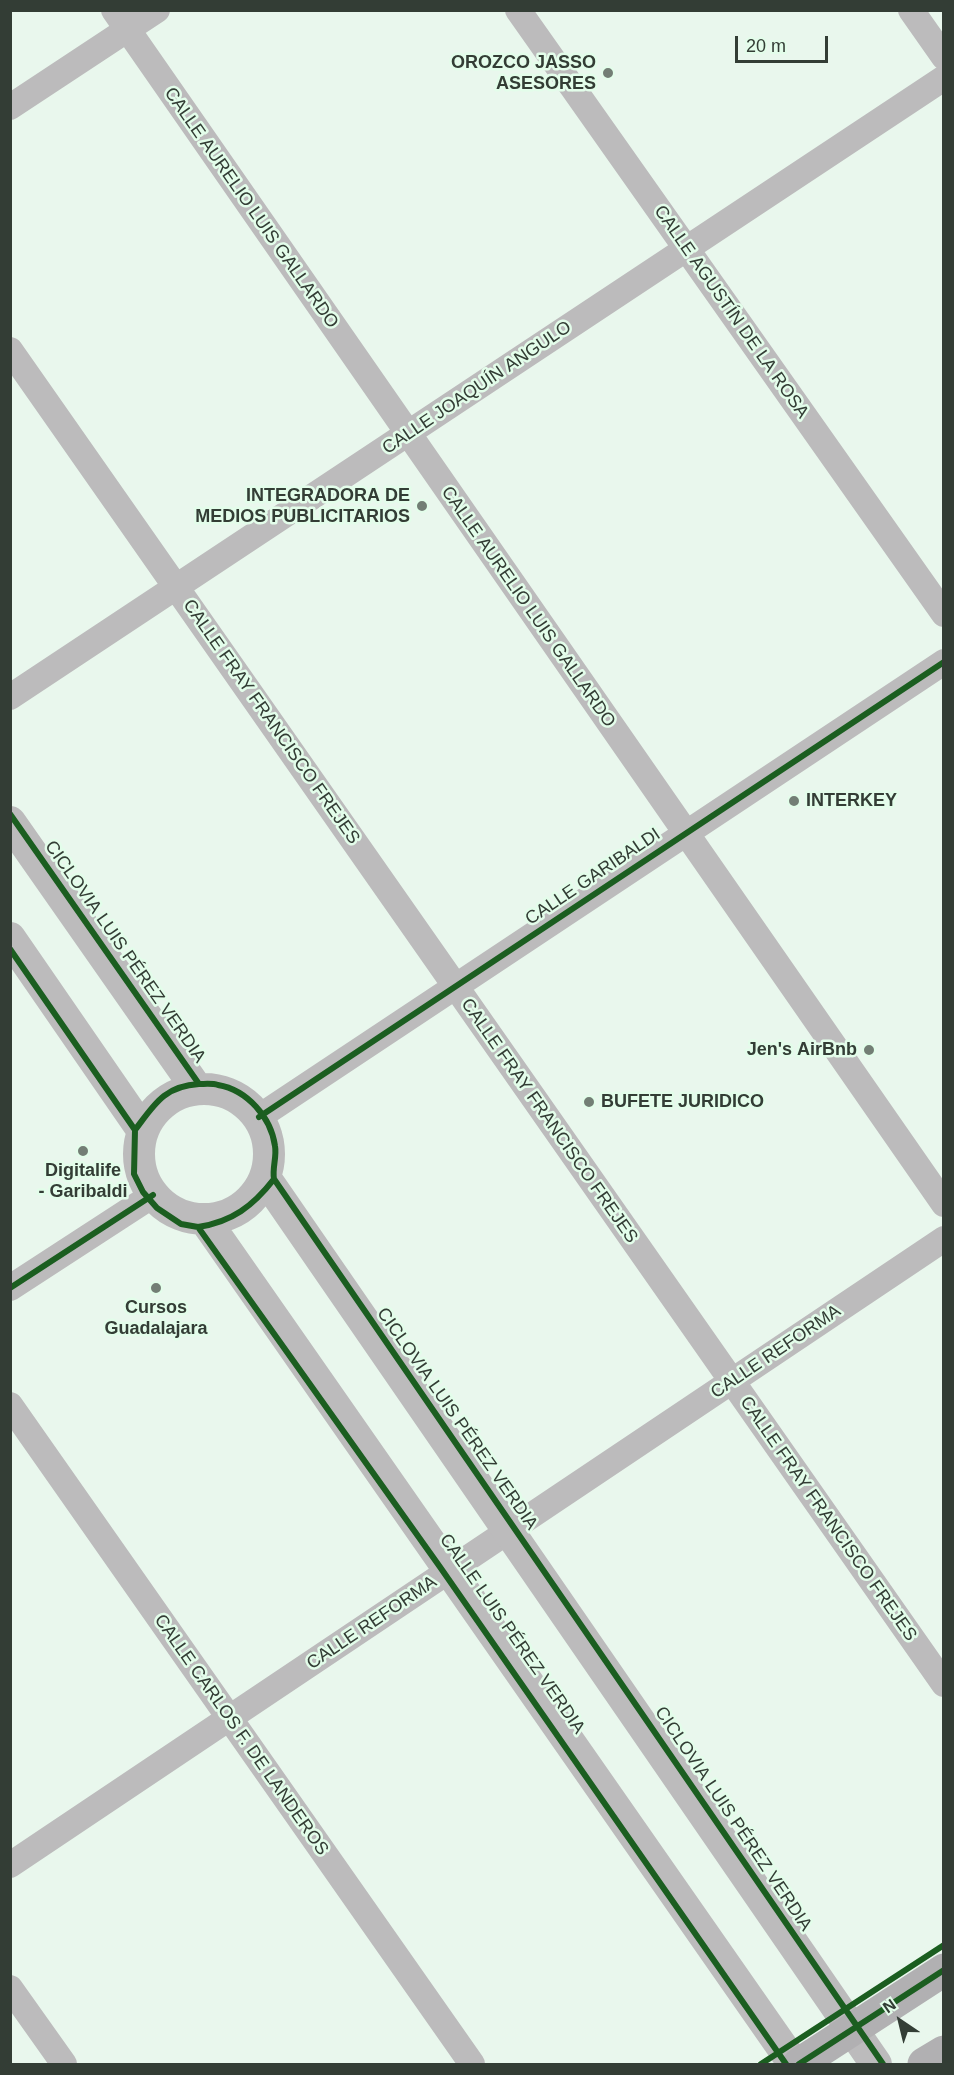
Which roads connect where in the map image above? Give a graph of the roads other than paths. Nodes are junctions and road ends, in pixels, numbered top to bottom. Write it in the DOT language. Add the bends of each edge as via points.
graph roads {
  1 [pos="157,10"];
  2 [pos="518,10"];
  3 [pos="911,10"];
  4 [pos="120,20"];
  5 [pos="944,57"];
  6 [pos="944,78"];
  7 [pos="10,107"];
  8 [pos="686,249"];
  9 [pos="10,350"];
  10 [pos="408,434"];
  11 [pos="176,587"];
  12 [pos="944,614"];
  13 [pos="944,662"];
  14 [pos="10,697"];
  15 [pos="10,822"];
  16 [pos="686,833"];
  17 [pos="10,938"];
  18 [pos="455,987"];
  19 [pos="197,1089"];
  20 [pos="259,1117"];
  21 [pos="143,1131"];
  22 [pos="266,1179"];
  23 [pos="153,1195"];
  24 [pos="944,1204"];
  25 [pos="204,1220"];
  26 [pos="944,1239"];
  27 [pos="10,1288"];
  28 [pos="732,1381"];
  29 [pos="10,1405"];
  30 [pos="508,1531"];
  31 [pos="449,1571"];
  32 [pos="944,1684"];
  33 [pos="230,1718"];
  34 [pos="10,1865"];
  35 [pos="944,1970"];
  36 [pos="10,1988"];
  37 [pos="852,2030"];
  38 [pos="944,2052"];
  39 [pos="64,2064"];
  40 [pos="472,2064"];
  41 [pos="794,2064"];
  42 [pos="799,2064"];
  43 [pos="876,2064"];
  44 [pos="924,2064"];
  1 -- 4 [label="street"];
  2 -- 8 [label="street, CALLE AGUSTÍN DE LA ROSA"];
  3 -- 5 [label="street"];
  4 -- 7 [label="street"];
  4 -- 10 [label="street, CALLE AURELIO LUIS GALLARDO"];
  6 -- 8 [label="street, CALLE JOAQUÍN ANGULO"];
  8 -- 10 [label="street, CALLE JOAQUÍN ANGULO"];
  8 -- 12 [label="street, CALLE AGUSTÍN DE LA ROSA"];
  9 -- 11 [label="street, CALLE FRAY FRANCISCO FREJES"];
  10 -- 11 [label="street, CALLE JOAQUÍN ANGULO"];
  10 -- 16 [label="street, CALLE AURELIO LUIS GALLARDO"];
  11 -- 14 [label="street, CALLE JOAQUÍN ANGULO"];
  11 -- 18 [label="street, CALLE FRAY FRANCISCO FREJES"];
  13 -- 16 [label="street, CALLE GARIBALDI"];
  15 -- 19 [label="street"];
  16 -- 18 [label="street, CALLE GARIBALDI"];
  16 -- 24 [label="street, CALLE AURELIO LUIS GALLARDO"];
  17 -- 21 [label="street"];
  18 -- 20 [label="street, CALLE GARIBALDI"];
  18 -- 28 [label="street, CALLE FRAY FRANCISCO FREJES"];
  19 -- 20 [label="street" via="232,1095"];
  19 -- 21 [label="street" via="159,1107"];
  20 -- 22 [label="street" via="270,1151"];
  21 -- 23 [label="street" via="139,1164"];
  22 -- 25 [label="street" via="248,1204 234,1213"];
  22 -- 30 [label="street"];
  23 -- 25 [label="street" via="176,1213"];
  23 -- 27 [label="street"];
  25 -- 31 [label="street, CALLE LUIS PÉREZ VERDIA"];
  26 -- 28 [label="street, CALLE REFORMA"];
  28 -- 30 [label="street, CALLE REFORMA"];
  28 -- 32 [label="street, CALLE FRAY FRANCISCO FREJES"];
  29 -- 33 [label="street, CALLE CARLOS F. DE LANDEROS"];
  30 -- 31 [label="street, CALLE REFORMA"];
  30 -- 37 [label="street"];
  31 -- 33 [label="street, CALLE REFORMA"];
  31 -- 41 [label="street, CALLE LUIS PÉREZ VERDIA"];
  33 -- 34 [label="street, CALLE REFORMA"];
  33 -- 40 [label="street, CALLE CARLOS F. DE LANDEROS"];
  35 -- 37 [label="main road"];
  36 -- 39 [label="street"];
  37 -- 42 [label="main road"];
  37 -- 43 [label="street"];
  38 -- 44 [label="main road"];
}
